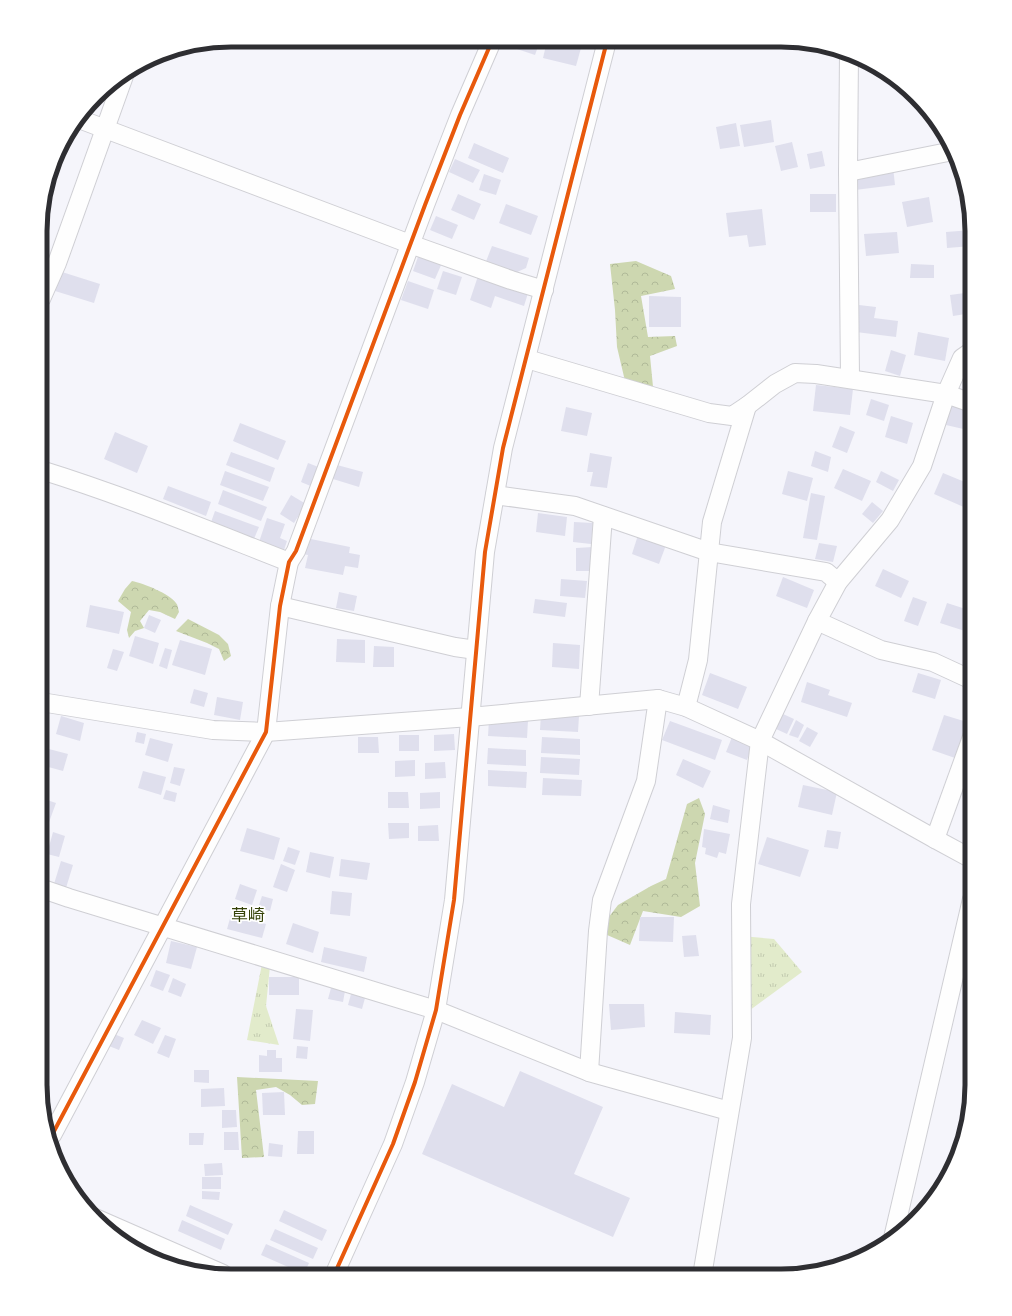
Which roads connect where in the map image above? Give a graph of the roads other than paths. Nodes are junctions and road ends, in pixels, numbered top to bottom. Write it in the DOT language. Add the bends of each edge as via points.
graph roads {
  1 [pos="489,47"];
  2 [pos="605,47"];
  3 [pos="849,60"];
  4 [pos="121,83"];
  5 [pos="84,121"];
  6 [pos="105,129"];
  7 [pos="947,152"];
  8 [pos="848,172"];
  9 [pos="410,244"];
  10 [pos="47,287"];
  11 [pos="544,290"];
  12 [pos="965,356"];
  13 [pos="526,359"];
  14 [pos="850,378"];
  15 [pos="946,394"];
  16 [pos="965,401"];
  17 [pos="747,406"];
  18 [pos="47,472"];
  19 [pos="494,495"];
  20 [pos="603,516"];
  21 [pos="710,552"];
  22 [pos="289,562"];
  23 [pos="838,582"];
  24 [pos="280,606"];
  25 [pos="818,621"];
  26 [pos="476,650"];
  27 [pos="965,677"];
  28 [pos="658,699"];
  29 [pos="47,703"];
  30 [pos="589,706"];
  31 [pos="686,706"];
  32 [pos="470,717"];
  33 [pos="266,732"];
  34 [pos="760,741"];
  35 [pos="965,756"];
  36 [pos="935,839"];
  37 [pos="965,855"];
  38 [pos="47,890"];
  39 [pos="163,927"];
  40 [pos="965,929"];
  41 [pos="436,1010"];
  42 [pos="589,1072"];
  43 [pos="729,1111"];
  44 [pos="53,1133"];
  45 [pos="113,1226"];
  46 [pos="895,1229"];
  47 [pos="207,1267"];
  48 [pos="337,1269"];
  49 [pos="703,1269"];
  1 -- 9 [label="street"];
  2 -- 11 [label="street"];
  3 -- 8 [label="street"];
  4 -- 6 [label="street"];
  5 -- 6 [label="street"];
  6 -- 9 [label="street"];
  6 -- 10 [label="street"];
  7 -- 8 [label="street"];
  8 -- 14 [label="street"];
  9 -- 11 [label="street"];
  9 -- 22 [label="street" via="296,551"];
  11 -- 13 [label="street"];
  12 -- 15 [label="street"];
  13 -- 17 [label="street" via="709,413 732,416"];
  13 -- 19 [label="street" via="503,448"];
  14 -- 15 [label="street"];
  14 -- 17 [label="street" via="795,374 775,384"];
  15 -- 16 [label="street"];
  15 -- 23 [label="street" via="922,466 890,520"];
  17 -- 21 [label="street" via="712,522"];
  18 -- 22 [label="street" via="87,484"];
  19 -- 20 [label="street" via="575,506"];
  19 -- 26 [label="street" via="485,552"];
  20 -- 21 [label="street"];
  20 -- 30 [label="street"];
  21 -- 23 [label="street" via="826,572"];
  21 -- 31 [label="street" via="698,660"];
  22 -- 24 [label="street"];
  23 -- 25 [label="street"];
  24 -- 26 [label="street"];
  24 -- 33 [label="street"];
  25 -- 27 [label="street" via="881,650 933,662"];
  25 -- 34 [label="street"];
  26 -- 32 [label="street"];
  28 -- 30 [label="street"];
  28 -- 31 [label="street"];
  28 -- 42 [label="street" via="646,781 602,900"];
  29 -- 33 [label="street" via="213,730"];
  30 -- 32 [label="street"];
  31 -- 34 [label="street"];
  32 -- 33 [label="street"];
  32 -- 41 [label="street" via="454,900"];
  33 -- 39 [label="street"];
  34 -- 36 [label="street"];
  34 -- 43 [label="street" via="741,904 742,1038"];
  35 -- 36 [label="street"];
  36 -- 37 [label="street"];
  38 -- 39 [label="street"];
  39 -- 41 [label="street"];
  39 -- 44 [label="street"];
  40 -- 46 [label="street"];
  41 -- 42 [label="street"];
  41 -- 48 [label="street" via="415,1082 392,1144"];
  42 -- 43 [label="street"];
  43 -- 49 [label="street"];
  45 -- 47 [label="street"];
}
